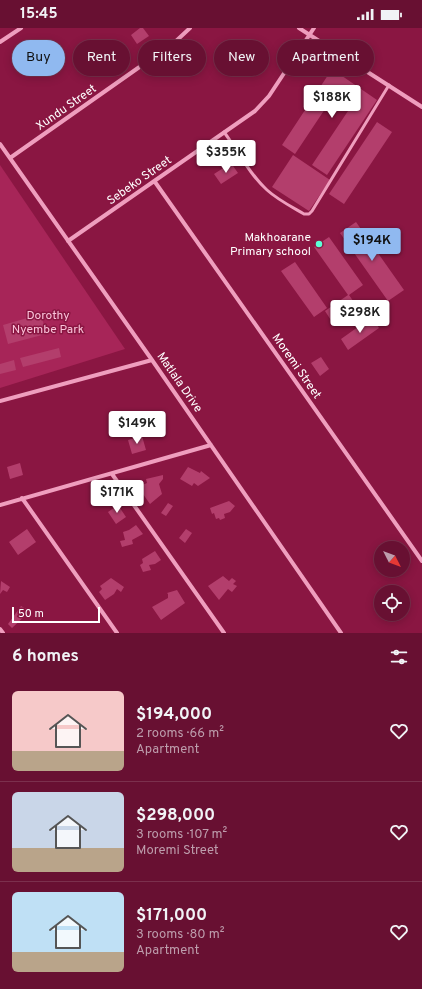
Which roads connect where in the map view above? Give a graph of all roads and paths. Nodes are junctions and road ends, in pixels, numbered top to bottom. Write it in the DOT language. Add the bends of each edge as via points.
graph roads {
  1 [pos="21,28"];
  2 [pos="190,28"];
  3 [pos="299,28"];
  4 [pos="314,28"];
  5 [pos="310,34"];
  6 [pos="0,42"];
  7 [pos="389,85"];
  8 [pos="422,107"];
  9 [pos="224,132"];
  10 [pos="0,144"];
  11 [pos="10,158"];
  12 [pos="155,182"];
  13 [pos="68,241"];
  14 [pos="152,360"];
  15 [pos="0,401"];
  16 [pos="211,445"];
  17 [pos="112,474"];
  18 [pos="22,498"];
  19 [pos="0,505"];
  20 [pos="422,561"];
  21 [pos="0,629"];
  22 [pos="3,633"];
  23 [pos="117,633"];
  24 [pos="224,633"];
  25 [pos="341,633"];
  1 -- 6 [label="street"];
  2 -- 11 [label="street, Xundu Street" via="175,42"];
  3 -- 5 [label="street"];
  4 -- 5 [label="street, Sebeko Street"];
  5 -- 7 [label="street"];
  5 -- 9 [label="street, Sebeko Street" via="262,104"];
  7 -- 8 [label="street"];
  7 -- 9 [label="lane" via="312,211 307,215 266,189"];
  9 -- 12 [label="street, Sebeko Street"];
  10 -- 11 [label="street, Matlala Drive"];
  11 -- 13 [label="street, Matlala Drive"];
  12 -- 13 [label="street, Sebeko Street"];
  12 -- 20 [label="street, Moremi Street"];
  13 -- 14 [label="street, Matlala Drive"];
  14 -- 15 [label="street"];
  14 -- 16 [label="street, Matlala Drive"];
  16 -- 17 [label="street"];
  16 -- 25 [label="street, Matlala Drive"];
  17 -- 18 [label="street"];
  17 -- 24 [label="street"];
  18 -- 19 [label="street"];
  18 -- 23 [label="street"];
  21 -- 22 [label="street"];
}
